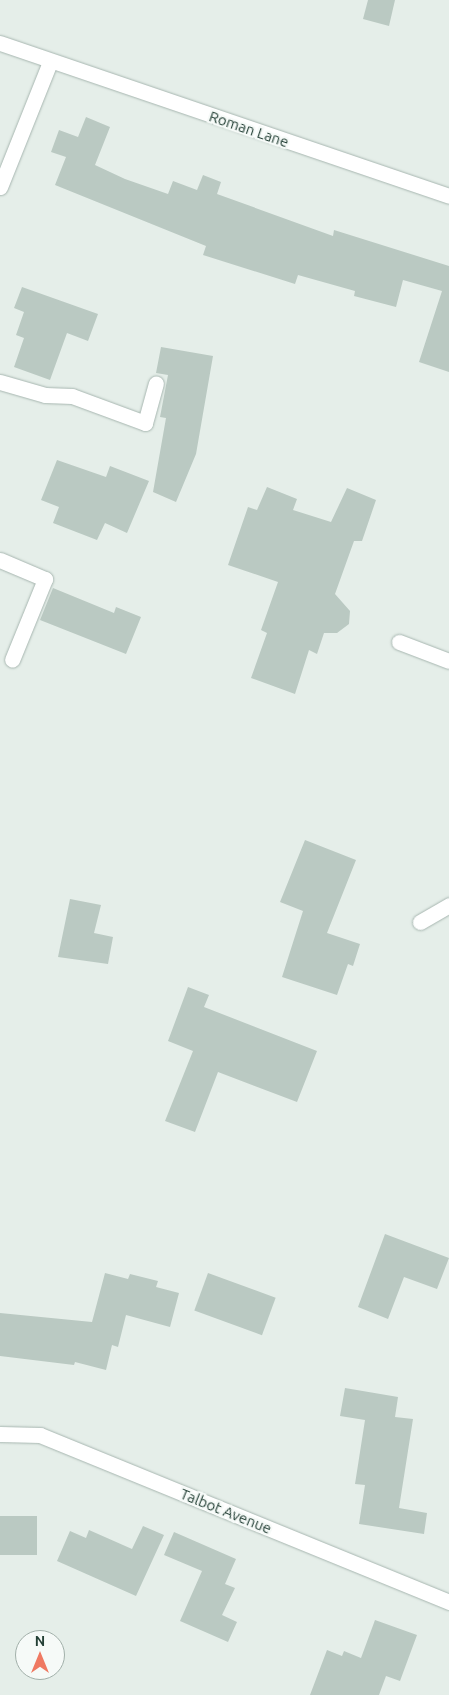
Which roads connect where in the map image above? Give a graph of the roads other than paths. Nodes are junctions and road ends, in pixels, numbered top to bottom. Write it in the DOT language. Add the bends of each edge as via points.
graph roads {
  1 [pos="0,43"];
  2 [pos="50,62"];
  3 [pos="0,187"];
  4 [pos="449,196"];
  5 [pos="0,382"];
  6 [pos="156,383"];
  7 [pos="0,560"];
  8 [pos="399,642"];
  9 [pos="12,660"];
  10 [pos="449,660"];
  11 [pos="449,905"];
  12 [pos="420,922"];
  13 [pos="0,1434"];
  14 [pos="449,1602"];
  1 -- 2 [label="street, Roman Lane"];
  2 -- 3 [label="street"];
  2 -- 4 [label="street, Roman Lane"];
  5 -- 6 [label="street" via="45,395 72,396 145,424"];
  7 -- 9 [label="street" via="45,579"];
  8 -- 10 [label="street"];
  11 -- 12 [label="street"];
  13 -- 14 [label="street, Talbot Avenue" via="40,1435"];
}
